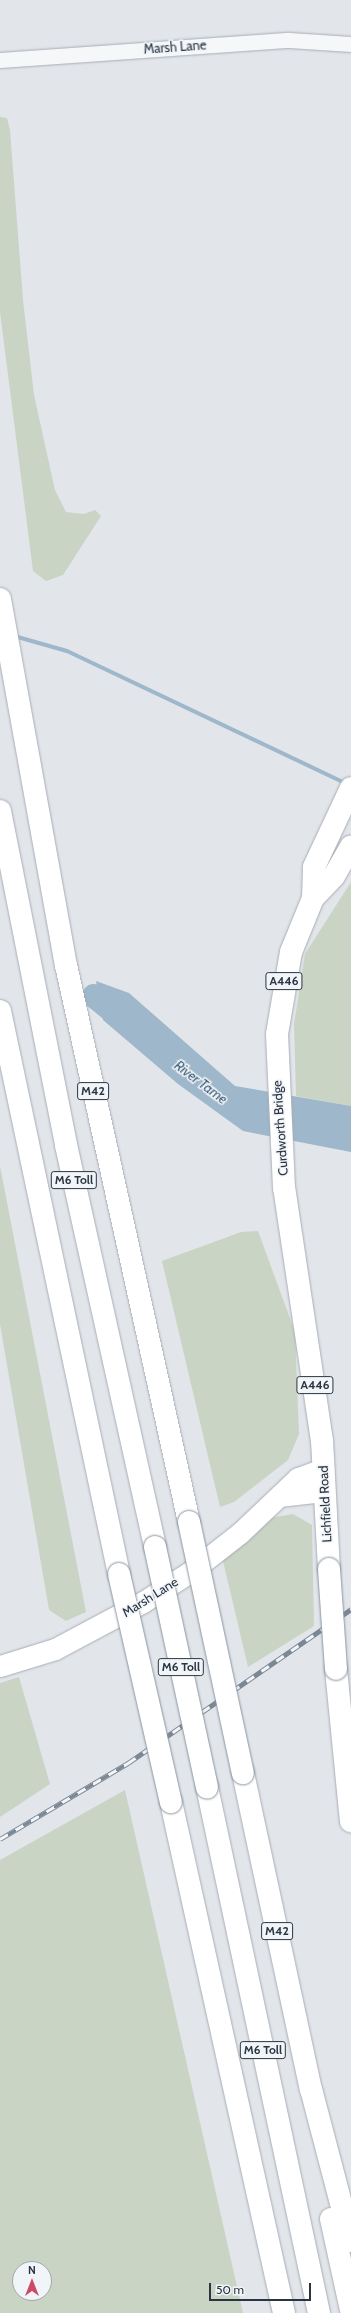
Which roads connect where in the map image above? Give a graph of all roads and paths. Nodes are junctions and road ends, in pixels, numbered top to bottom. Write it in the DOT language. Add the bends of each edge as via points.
graph roads {
  1 [pos="351,44"];
  2 [pos="0,60"];
  3 [pos="0,599"];
  4 [pos="0,603"];
  5 [pos="346,797"];
  6 [pos="0,811"];
  7 [pos="351,847"];
  8 [pos="313,898"];
  9 [pos="0,1012"];
  10 [pos="284,1188"];
  11 [pos="323,1469"];
  12 [pos="324,1491"];
  13 [pos="280,1496"];
  14 [pos="0,1666"];
  15 [pos="351,1821"];
  16 [pos="311,2089"];
  17 [pos="351,2241"];
  18 [pos="351,2310"];
  19 [pos="284,2312"];
  20 [pos="319,2313"];
  1 -- 2 [label="street, Marsh Lane" via="289,40"];
  3 -- 4 [label="highway, M42"];
  4 -- 16 [label="highway, M42, bridge" via="66,965"];
  5 -- 8 [label="highway, A446" via="314,867"];
  6 -- 20 [label="highway, M6 Toll, bridge" via="66,1145"];
  7 -- 8 [label="highway, A446" via="334,876"];
  8 -- 10 [label="highway, Curdworth Bridge / A446" via="291,952 282,989 276,1069"];
  9 -- 19 [label="highway, bridge" via="119,1574"];
  10 -- 11 [label="highway, Lichfield Road / A446" via="308,1331"];
  11 -- 12 [label="highway, Lichfield Road / A446"];
  11 -- 13 [label="main road, Marsh Lane" via="298,1478"];
  12 -- 13 [label="main road"];
  12 -- 15 [label="highway, Lichfield Road / A446, bridge" via="336,1669"];
  13 -- 14 [label="main road, Marsh Lane" via="190,1572 143,1602 55,1648"];
  16 -- 17 [label="highway"];
  16 -- 18 [label="highway, M42" via="332,2220"];
}
